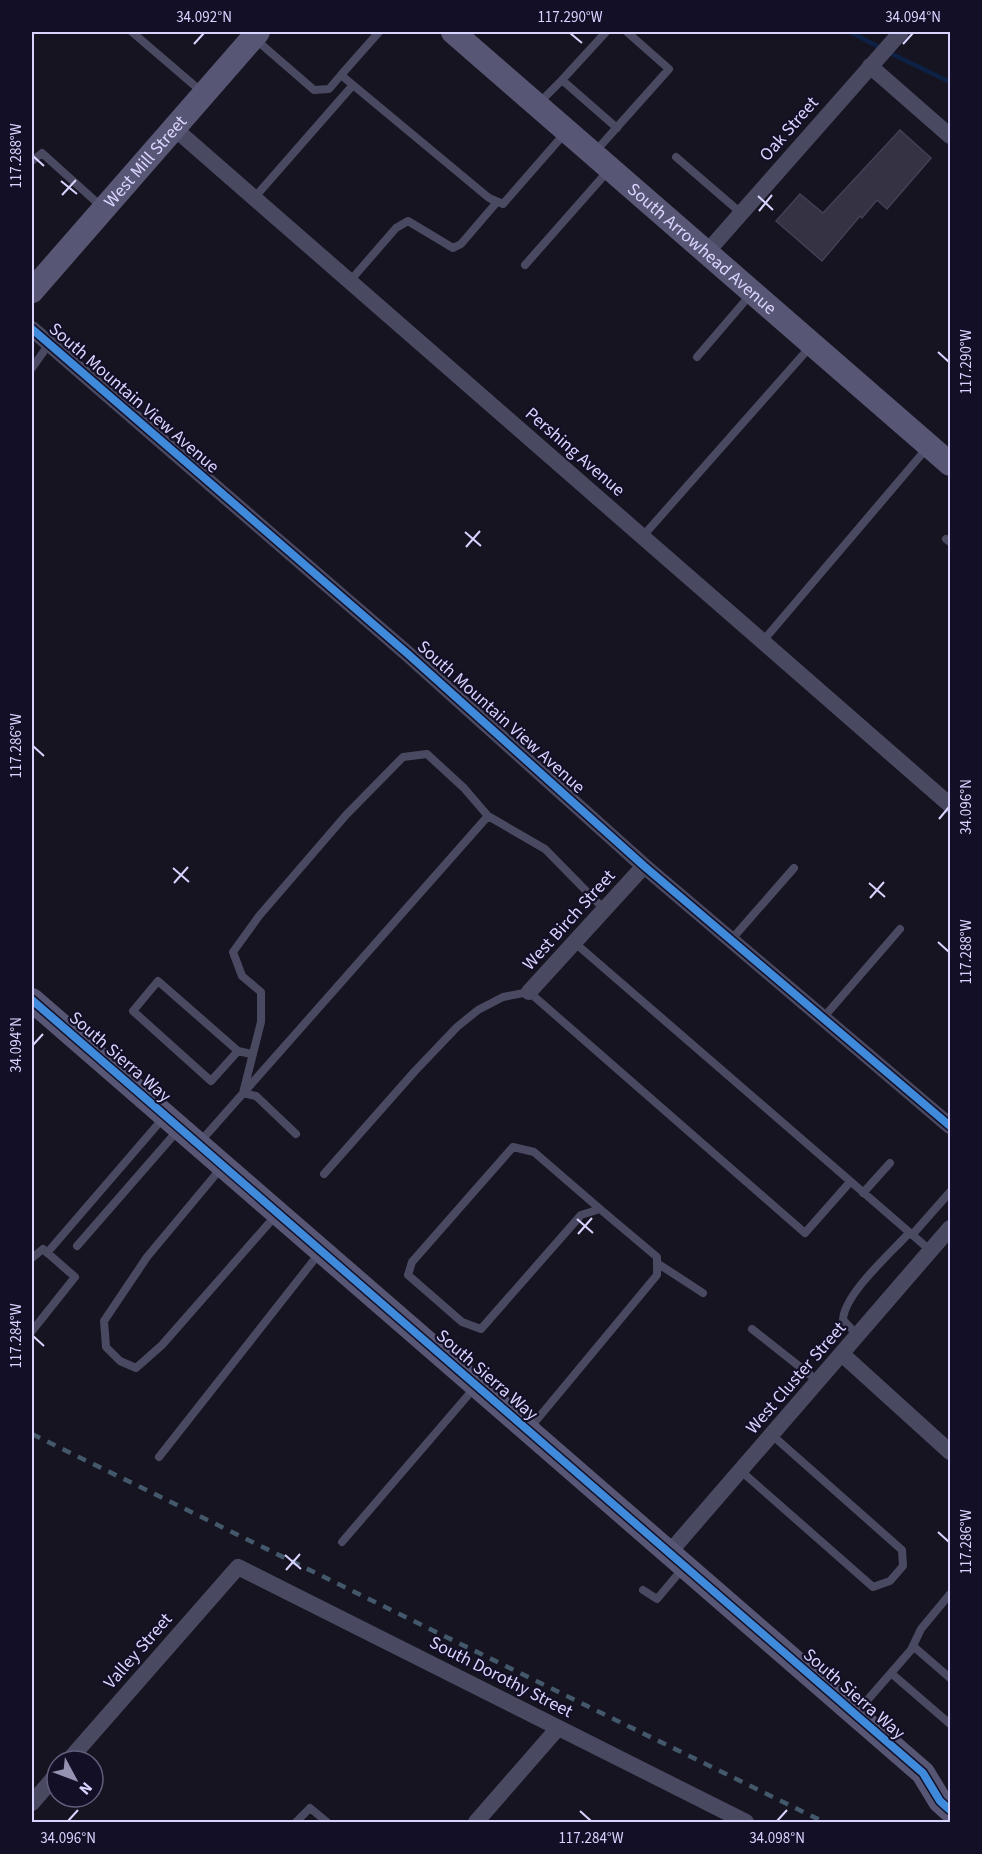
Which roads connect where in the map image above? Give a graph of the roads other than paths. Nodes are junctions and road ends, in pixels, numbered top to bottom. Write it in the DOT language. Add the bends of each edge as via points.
graph roads {
  1 [pos="132,32"];
  2 [pos="380,32"];
  3 [pos="606,32"];
  4 [pos="627,32"];
  5 [pos="901,32"];
  6 [pos="256,34"];
  7 [pos="463,37"];
  8 [pos="880,55"];
  9 [pos="341,75"];
  10 [pos="562,80"];
  11 [pos="353,85"];
  12 [pos="204,94"];
  13 [pos="537,105"];
  14 [pos="174,128"];
  15 [pos="617,128"];
  16 [pos="567,130"];
  17 [pos="951,136"];
  18 [pos="676,156"];
  19 [pos="32,161"];
  20 [pos="602,161"];
  21 [pos="254,198"];
  22 [pos="497,202"];
  23 [pos="104,208"];
  24 [pos="741,213"];
  25 [pos="707,252"];
  26 [pos="525,265"];
  27 [pos="350,281"];
  28 [pos="32,291"];
  29 [pos="753,292"];
  30 [pos="32,329"];
  31 [pos="49,344"];
  32 [pos="813,344"];
  33 [pos="698,357"];
  34 [pos="32,368"];
  35 [pos="929,446"];
  36 [pos="951,464"];
  37 [pos="642,536"];
  38 [pos="763,641"];
  39 [pos="951,805"];
  40 [pos="488,816"];
  41 [pos="644,866"];
  42 [pos="794,868"];
  43 [pos="605,909"];
  44 [pos="900,929"];
  45 [pos="731,940"];
  46 [pos="575,943"];
  47 [pos="529,992"];
  48 [pos="32,1000"];
  49 [pos="823,1018"];
  50 [pos="238,1050"];
  51 [pos="251,1054"];
  52 [pos="243,1093"];
  53 [pos="172,1122"];
  54 [pos="951,1126"];
  55 [pos="296,1134"];
  56 [pos="198,1144"];
  57 [pos="890,1163"];
  58 [pos="223,1166"];
  59 [pos="324,1174"];
  60 [pos="850,1182"];
  61 [pos="951,1192"];
  62 [pos="863,1193"];
  63 [pos="600,1209"];
  64 [pos="278,1213"];
  65 [pos="951,1228"];
  66 [pos="910,1234"];
  67 [pos="77,1246"];
  68 [pos="321,1251"];
  69 [pos="931,1251"];
  70 [pos="47,1253"];
  71 [pos="32,1258"];
  72 [pos="657,1263"];
  73 [pos="702,1293"];
  74 [pos="752,1329"];
  75 [pos="32,1331"];
  76 [pos="859,1336"];
  77 [pos="843,1354"];
  78 [pos="819,1382"];
  79 [pos="476,1385"];
  80 [pos="528,1430"];
  81 [pos="772,1435"];
  82 [pos="951,1452"];
  83 [pos="159,1458"];
  84 [pos="741,1471"];
  85 [pos="342,1542"];
  86 [pos="677,1560"];
  87 [pos="238,1567"];
  88 [pos="643,1590"];
  89 [pos="951,1594"];
  90 [pos="913,1646"];
  91 [pos="891,1673"];
  92 [pos="951,1678"];
  93 [pos="855,1714"];
  94 [pos="951,1725"];
  95 [pos="558,1728"];
  96 [pos="79,1749"];
  97 [pos="923,1773"];
  98 [pos="951,1783"];
  99 [pos="45,1788"];
  100 [pos="32,1803"];
  101 [pos="951,1810"];
  102 [pos="296,1822"];
  103 [pos="327,1822"];
  104 [pos="476,1822"];
  105 [pos="746,1822"];
  1 -- 12 [label="lane"];
  2 -- 9 [label="lane"];
  3 -- 10 [label="lane"];
  4 -- 15 [label="lane" via="669,69"];
  5 -- 8 [label="street, Oak Street"];
  6 -- 9 [label="lane" via="314,90 329,89"];
  6 -- 12 [label="street, West Mill Street"];
  7 -- 13 [label="street, South Arrowhead Avenue"];
  8 -- 17 [label="street"];
  8 -- 24 [label="street, Oak Street"];
  9 -- 11 [label="lane"];
  10 -- 13 [label="lane"];
  10 -- 15 [label="lane"];
  11 -- 21 [label="lane"];
  11 -- 22 [label="lane"];
  12 -- 14 [label="street, West Mill Street"];
  13 -- 16 [label="street, South Arrowhead Avenue"];
  14 -- 21 [label="street, Pershing Avenue"];
  14 -- 23 [label="street, West Mill Street"];
  15 -- 20 [label="lane"];
  16 -- 20 [label="street, South Arrowhead Avenue"];
  16 -- 22 [label="lane" via="503,204"];
  18 -- 24 [label="lane"];
  19 -- 23 [label="lane" via="42,153"];
  20 -- 25 [label="street, South Arrowhead Avenue"];
  20 -- 26 [label="lane"];
  21 -- 27 [label="street, Pershing Avenue"];
  22 -- 27 [label="lane" via="461,244 453,248 441,244 418,225 408,221 402,224"];
  23 -- 28 [label="street, West Mill Street"];
  24 -- 25 [label="street, Oak Street"];
  25 -- 29 [label="street, South Arrowhead Avenue"];
  27 -- 37 [label="street, Pershing Avenue"];
  29 -- 32 [label="street, South Arrowhead Avenue"];
  29 -- 33 [label="lane"];
  30 -- 31 [label="street, South Mountain View Avenue"];
  31 -- 34 [label="lane"];
  31 -- 41 [label="street, South Mountain View Avenue" via="409,655"];
  32 -- 35 [label="street, South Arrowhead Avenue"];
  32 -- 37 [label="lane"];
  35 -- 36 [label="street, South Arrowhead Avenue"];
  35 -- 38 [label="lane"];
  37 -- 38 [label="street, Pershing Avenue"];
  38 -- 39 [label="street, Pershing Avenue"];
  40 -- 43 [label="lane" via="545,849"];
  40 -- 51 [label="lane" via="427,754 402,757 346,815 233,952 242,976 261,992 261,1022"];
  40 -- 52 [label="lane"];
  41 -- 43 [label="street, West Birch Street"];
  41 -- 45 [label="street, South Mountain View Avenue"];
  42 -- 45 [label="lane"];
  43 -- 46 [label="street, West Birch Street"];
  44 -- 49 [label="lane"];
  45 -- 49 [label="street, South Mountain View Avenue"];
  46 -- 47 [label="street, West Birch Street"];
  46 -- 60 [label="lane"];
  47 -- 59 [label="lane, West Birch Street" via="503,997 478,1010 458,1027"];
  47 -- 60 [label="lane" via="805,1233"];
  48 -- 53 [label="street, South Sierra Way"];
  49 -- 54 [label="street, South Mountain View Avenue"];
  50 -- 50 [label="lane" via="158,981 133,1011 212,1081"];
  50 -- 51 [label="lane"];
  51 -- 52 [label="lane"];
  52 -- 55 [label="lane" via="256,1096"];
  52 -- 56 [label="lane"];
  53 -- 56 [label="street, South Sierra Way"];
  53 -- 67 [label="lane"];
  53 -- 70 [label="lane"];
  56 -- 58 [label="street, South Sierra Way"];
  57 -- 62 [label="lane"];
  58 -- 64 [label="street, South Sierra Way"];
  58 -- 64 [label="lane" via="147,1257 104,1321 106,1347 120,1361 136,1368 162,1345"];
  60 -- 62 [label="lane"];
  61 -- 66 [label="lane"];
  62 -- 66 [label="lane"];
  63 -- 63 [label="lane" via="581,1215 481,1329 462,1322 408,1275 412,1262 513,1147 534,1152"];
  63 -- 72 [label="lane" via="657,1257"];
  64 -- 68 [label="street, South Sierra Way"];
  65 -- 69 [label="street, West Cluster Street"];
  66 -- 69 [label="lane"];
  66 -- 76 [label="lane" via="843,1310 843,1320"];
  68 -- 79 [label="street, South Sierra Way"];
  68 -- 83 [label="lane"];
  69 -- 76 [label="street, West Cluster Street"];
  70 -- 71 [label="lane" via="40,1249"];
  70 -- 75 [label="lane" via="75,1277"];
  72 -- 73 [label="lane"];
  72 -- 80 [label="lane" via="657,1275"];
  74 -- 78 [label="lane"];
  76 -- 77 [label="street, West Cluster Street"];
  77 -- 78 [label="street, West Cluster Street"];
  77 -- 82 [label="street"];
  78 -- 81 [label="street, West Cluster Street"];
  79 -- 80 [label="street, South Sierra Way"];
  79 -- 85 [label="lane"];
  80 -- 86 [label="street, South Sierra Way"];
  81 -- 84 [label="street, West Cluster Street"];
  81 -- 84 [label="lane" via="902,1550 903,1566 890,1581 873,1587"];
  84 -- 86 [label="street, West Cluster Street"];
  86 -- 88 [label="lane" via="657,1599"];
  86 -- 93 [label="street, South Sierra Way"];
  87 -- 95 [label="street, South Dorothy Street"];
  87 -- 96 [label="street, Valley Street"];
  89 -- 90 [label="lane" via="921,1629"];
  90 -- 91 [label="lane"];
  90 -- 92 [label="lane"];
  91 -- 93 [label="lane"];
  91 -- 94 [label="lane"];
  93 -- 97 [label="street, South Sierra Way"];
  95 -- 104 [label="street"];
  95 -- 105 [label="street, South Dorothy Street"];
  97 -- 98 [label="street"];
  97 -- 101 [label="street" via="940,1801"];
  99 -- 100 [label="street"];
  102 -- 103 [label="lane" via="310,1808"];
}
